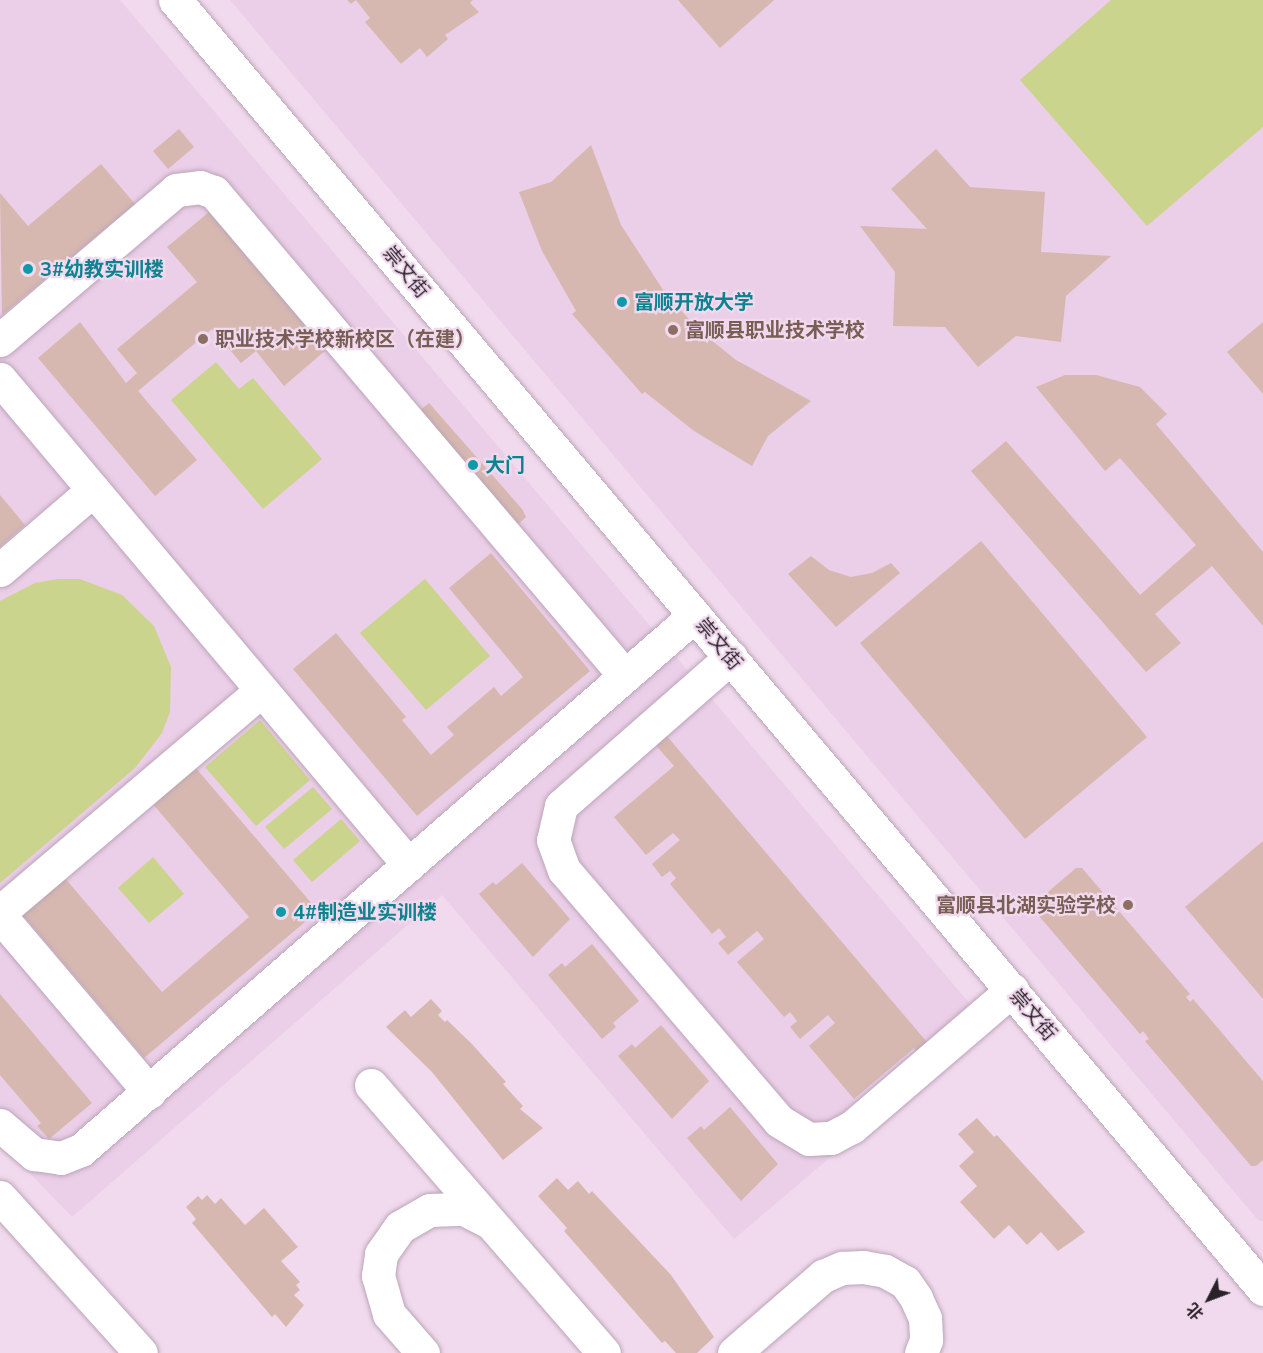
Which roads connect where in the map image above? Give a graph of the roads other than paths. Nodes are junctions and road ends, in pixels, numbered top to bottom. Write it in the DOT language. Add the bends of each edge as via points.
graph roads {
  1 [pos="175,0"];
  2 [pos="0,340"];
  3 [pos="0,379"];
  4 [pos="93,490"];
  5 [pos="0,570"];
  6 [pos="695,615"];
  7 [pos="731,657"];
  8 [pos="625,676"];
  9 [pos="262,690"];
  10 [pos="409,865"];
  11 [pos="0,914"];
  12 [pos="1012,990"];
  13 [pos="371,1085"];
  14 [pos="149,1092"];
  15 [pos="0,1125"];
  16 [pos="0,1197"];
  17 [pos="490,1222"];
  18 [pos="1263,1288"];
  19 [pos="141,1353"];
  20 [pos="423,1353"];
  21 [pos="604,1353"];
  22 [pos="734,1353"];
  23 [pos="921,1353"];
  1 -- 6 [label="street, 崇文街"];
  2 -- 8 [label="street" via="176,190 200,186 214,192"];
  3 -- 4 [label="street"];
  4 -- 5 [label="street"];
  4 -- 9 [label="street"];
  6 -- 7 [label="street, 崇文街"];
  6 -- 8 [label="street"];
  7 -- 12 [label="street, 崇文街"];
  7 -- 12 [label="street" via="561,806 553,840 564,870 778,1121 809,1139 831,1138 852,1127"];
  8 -- 10 [label="street"];
  9 -- 10 [label="street"];
  9 -- 11 [label="street"];
  10 -- 14 [label="street"];
  11 -- 14 [label="street"];
  12 -- 18 [label="street, 崇文街"];
  13 -- 17 [label="street"];
  14 -- 15 [label="street" via="81,1150 61,1158 44,1157 25,1149"];
  16 -- 19 [label="street"];
  17 -- 20 [label="street" via="464,1209 430,1210 400,1227 381,1254 378,1276 388,1314"];
  17 -- 21 [label="street"];
  22 -- 23 [label="street" via="823,1276 842,1268 862,1267 885,1271 904,1282 916,1298 924,1318 926,1340"];
}
